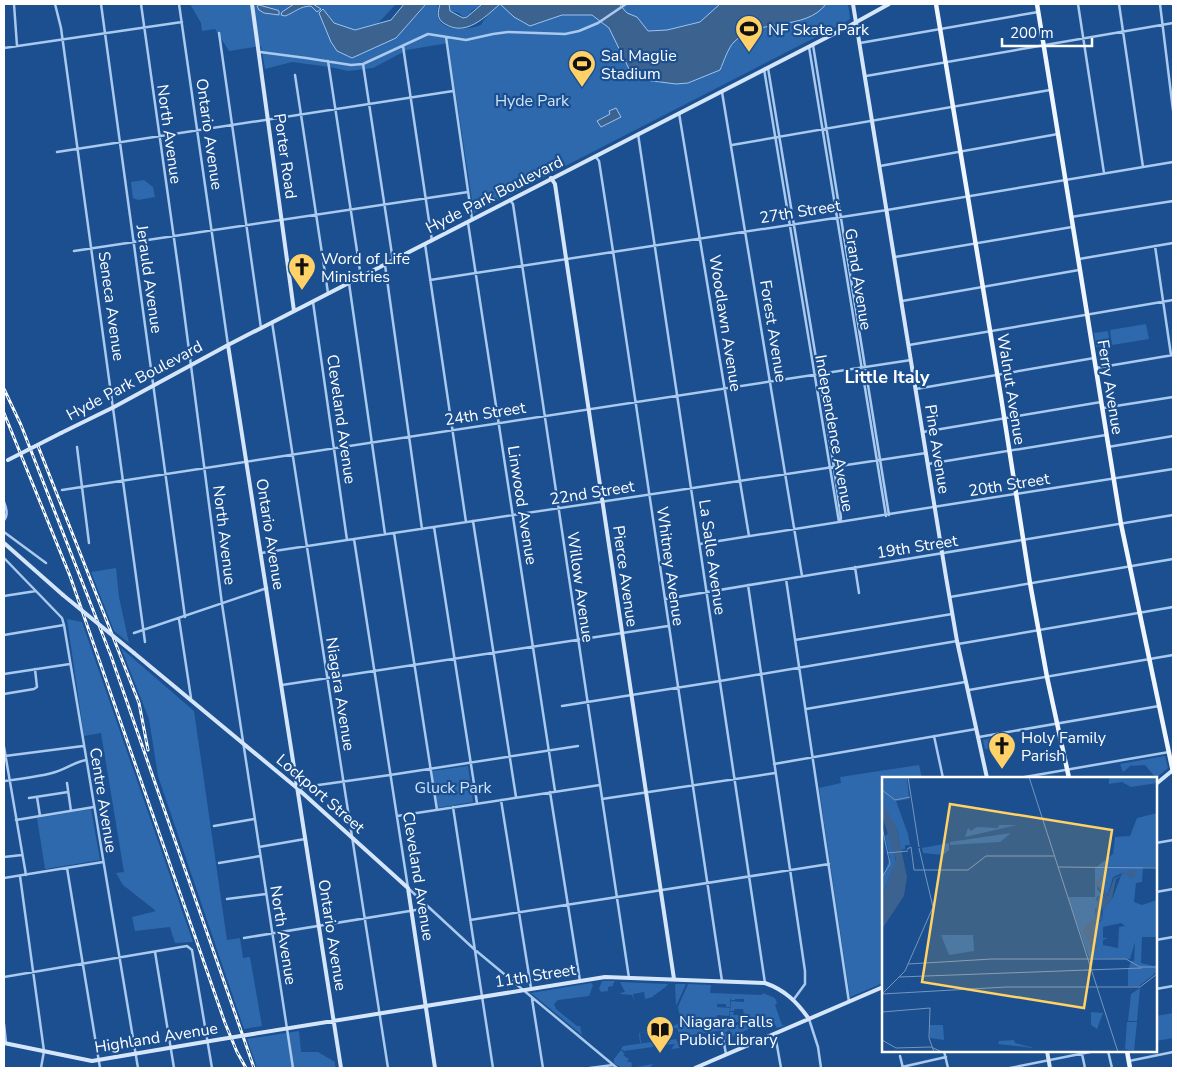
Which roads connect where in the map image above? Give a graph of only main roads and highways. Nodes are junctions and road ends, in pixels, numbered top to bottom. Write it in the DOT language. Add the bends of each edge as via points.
graph roads {
  1 [pos="853,4"];
  2 [pos="889,4"];
  3 [pos="936,4"];
  4 [pos="1037,4"];
  5 [pos="252,6"];
  6 [pos="857,22"];
  7 [pos="551,178"];
  8 [pos="294,312"];
  9 [pos="228,345"];
  10 [pos="6,461"];
  11 [pos="4,543"];
  12 [pos="1173,771"];
  13 [pos="987,777"];
  14 [pos="1069,777"];
  15 [pos="1157,783"];
  16 [pos="297,788"];
  17 [pos="408,888"];
  18 [pos="674,979"];
  19 [pos="882,987"];
  20 [pos="426,1006"];
  21 [pos="809,1019"];
  22 [pos="333,1021"];
  23 [pos="253,1034"];
  24 [pos="5,1043"];
  25 [pos="1047,1052"];
  26 [pos="1127,1052"];
  27 [pos="341,1068"];
  28 [pos="435,1068"];
  29 [pos="695,1068"];
  30 [pos="1050,1068"];
  31 [pos="1130,1068"];
  1 -- 6 [label="main road, Pine Avenue"];
  2 -- 6 [label="main road, Hyde Park Boulevard"];
  3 -- 14 [label="main road, Walnut Avenue" via="1030,584"];
  4 -- 12 [label="main road, Ferry Avenue" via="1121,524"];
  5 -- 8 [label="main road, Porter Road"];
  6 -- 7 [label="main road, Hyde Park Boulevard"];
  6 -- 13 [label="main road, Pine Avenue" via="942,554"];
  7 -- 8 [label="main road, Hyde Park Boulevard"];
  7 -- 18 [label="main road, Pierce Avenue" via="566,258"];
  8 -- 9 [label="main road, Hyde Park Boulevard"];
  9 -- 10 [label="main road, Hyde Park Boulevard, bridge"];
  9 -- 16 [label="main road, Ontario Avenue"];
  11 -- 16 [label="main road, Lockport Street, bridge"];
  12 -- 15 [label="main road"];
  16 -- 17 [label="main road, Lockport Street"];
  16 -- 22 [label="main road, Ontario Avenue"];
  17 -- 20 [label="main road, Cleveland Avenue"];
  18 -- 20 [label="main road, 11th Street" via="605,977"];
  18 -- 21 [label="main road, 11th Street" via="765,983 794,999"];
  19 -- 21 [label="main road"];
  20 -- 22 [label="main road, 11th Street"];
  20 -- 28 [label="main road, Cleveland Avenue"];
  21 -- 29 [label="main road"];
  22 -- 23 [label="main road, 11th Street"];
  22 -- 27 [label="main road, Ontario Avenue"];
  23 -- 24 [label="main road, Highland Avenue, bridge" via="92,1061"];
  25 -- 30 [label="main road"];
  26 -- 31 [label="main road"];
}
